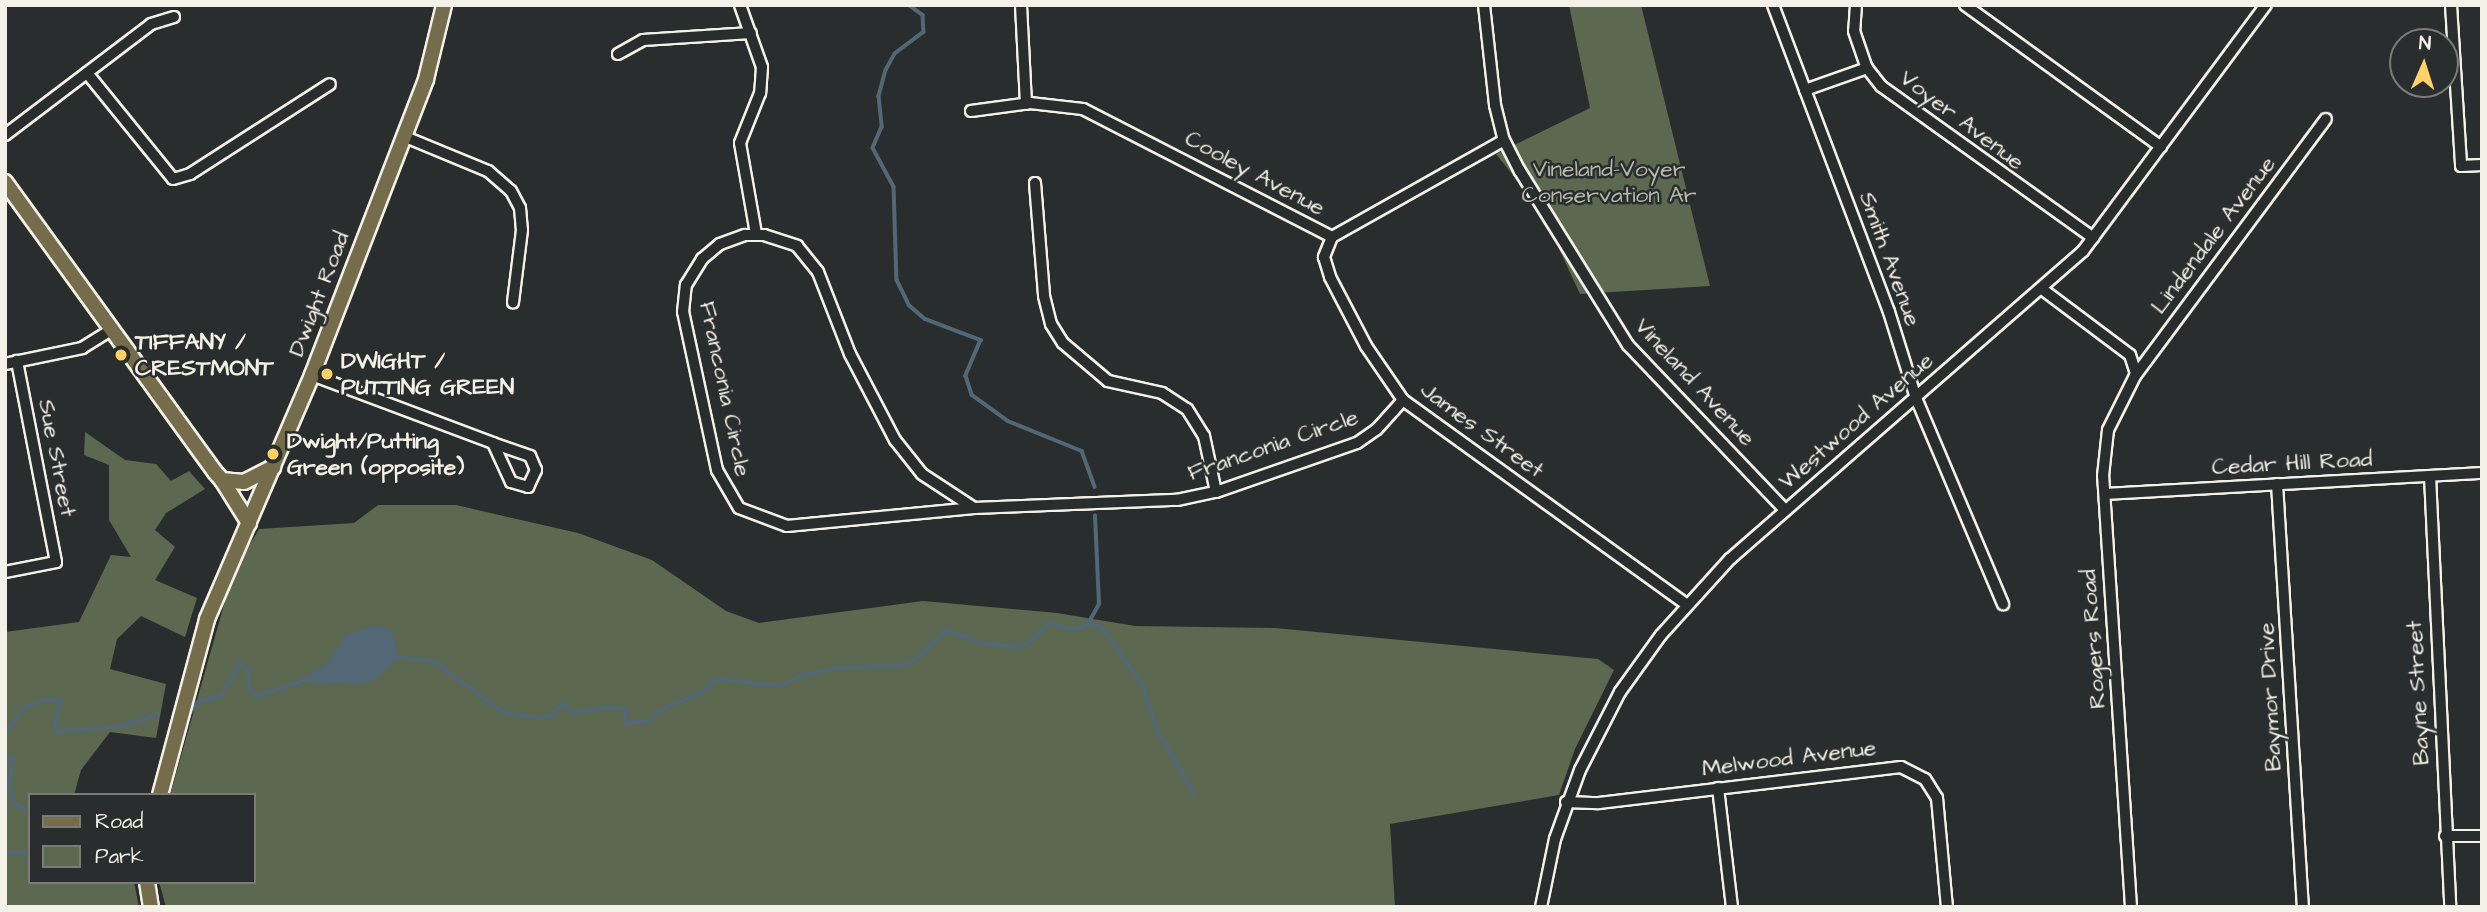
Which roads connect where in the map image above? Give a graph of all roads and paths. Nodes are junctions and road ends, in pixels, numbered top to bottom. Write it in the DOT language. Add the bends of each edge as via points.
graph roads {
  1 [pos="444,5"];
  2 [pos="740,5"];
  3 [pos="1021,5"];
  4 [pos="1484,5"];
  5 [pos="1773,5"];
  6 [pos="1856,5"];
  7 [pos="1965,5"];
  8 [pos="2266,5"];
  9 [pos="2451,5"];
  10 [pos="174,17"];
  11 [pos="751,33"];
  12 [pos="618,54"];
  13 [pos="1867,68"];
  14 [pos="88,74"];
  15 [pos="330,84"];
  16 [pos="1805,90"];
  17 [pos="1026,104"];
  18 [pos="971,111"];
  19 [pos="2326,119"];
  20 [pos="5,135"];
  21 [pos="403,136"];
  22 [pos="1504,140"];
  23 [pos="2161,147"];
  24 [pos="2482,165"];
  25 [pos="5,182"];
  26 [pos="1035,183"];
  27 [pos="756,234"];
  28 [pos="1332,237"];
  29 [pos="2093,238"];
  30 [pos="2042,289"];
  31 [pos="513,302"];
  32 [pos="112,329"];
  33 [pos="11,363"];
  34 [pos="312,375"];
  35 [pos="2135,376"];
  36 [pos="1916,398"];
  37 [pos="1403,400"];
  38 [pos="494,443"];
  39 [pos="274,467"];
  40 [pos="2482,473"];
  41 [pos="2430,477"];
  42 [pos="222,480"];
  43 [pos="2277,484"];
  44 [pos="1216,492"];
  45 [pos="2105,494"];
  46 [pos="974,508"];
  47 [pos="1785,510"];
  48 [pos="249,523"];
  49 [pos="5,572"];
  50 [pos="1686,604"];
  51 [pos="2003,604"];
  52 [pos="1718,788"];
  53 [pos="161,793"];
  54 [pos="1566,802"];
  55 [pos="2445,836"];
  56 [pos="2482,836"];
  57 [pos="148,884"];
  58 [pos="151,907"];
  59 [pos="1541,907"];
  60 [pos="1732,907"];
  61 [pos="1947,907"];
  62 [pos="2131,907"];
  63 [pos="2302,907"];
  64 [pos="2450,907"];
  1 -- 21 [label="main road, Dwight Road" via="435,52"];
  2 -- 11 [label="street"];
  3 -- 17 [label="street"];
  4 -- 22 [label="street, Vineland Avenue" via="1489,68"];
  5 -- 16 [label="street, Smith Avenue"];
  6 -- 13 [label="street" via="1853,26"];
  7 -- 23 [label="street"];
  8 -- 23 [label="street, Westwood Avenue"];
  9 -- 24 [label="street" via="2461,166"];
  10 -- 14 [label="street" via="151,24"];
  11 -- 12 [label="street" via="643,40"];
  11 -- 27 [label="street" via="763,78 740,150"];
  13 -- 16 [label="street, Voyer Avenue"];
  13 -- 29 [label="street, Voyer Avenue" via="1902,104"];
  14 -- 15 [label="street" via="173,179 190,174"];
  14 -- 20 [label="street"];
  16 -- 36 [label="street, Smith Avenue"];
  17 -- 18 [label="street, Cooley Avenue"];
  17 -- 28 [label="street, Cooley Avenue" via="1089,111"];
  19 -- 35 [label="street, Lindendale Avenue"];
  21 -- 31 [label="street" via="488,170 511,191 520,208 523,230"];
  21 -- 34 [label="main road, Dwight Road"];
  22 -- 28 [label="street, Cooley Avenue"];
  22 -- 47 [label="street, Vineland Avenue" via="1628,345"];
  23 -- 29 [label="street, Westwood Avenue"];
  25 -- 32 [label="main road"];
  26 -- 44 [label="street" via="1048,317 1059,338 1108,381 1162,393 1187,409 1204,436"];
  27 -- 46 [label="street, Franconia Circle" via="792,243 813,264 855,364 894,440 922,474"];
  27 -- 46 [label="street, Franconia Circle" via="733,238 712,249 690,274 683,298 712,452 729,497 751,516 788,526"];
  28 -- 37 [label="street, James Street" via="1324,257 1330,277 1366,346"];
  29 -- 30 [label="street, Westwood Avenue"];
  30 -- 35 [label="street" via="2130,355 2137,368"];
  30 -- 36 [label="street, Westwood Avenue"];
  32 -- 33 [label="street" via="82,348"];
  32 -- 42 [label="main road"];
  33 -- 49 [label="street, Sue Street" via="56,562"];
  34 -- 38 [label="street"];
  34 -- 39 [label="main road, Dwight Road"];
  35 -- 45 [label="street, Rogers Road" via="2109,425"];
  36 -- 47 [label="street, Westwood Avenue"];
  36 -- 51 [label="street, Smith Avenue"];
  37 -- 44 [label="street, Franconia Circle" via="1357,443"];
  37 -- 50 [label="street, James Street"];
  38 -- 38 [label="street" via="511,482 528,487 536,470 530,456"];
  39 -- 42 [label="main road" via="244,482"];
  39 -- 48 [label="main road, Dwight Road"];
  40 -- 41 [label="street, Cedar Hill Road"];
  41 -- 43 [label="street, Cedar Hill Road"];
  41 -- 55 [label="street, Bayne Street"];
  42 -- 48 [label="main road"];
  43 -- 45 [label="street, Cedar Hill Road"];
  43 -- 63 [label="street, Baymor Drive"];
  44 -- 46 [label="street, Franconia Circle" via="1177,499"];
  45 -- 62 [label="street, Rogers Road"];
  47 -- 50 [label="street, Westwood Avenue"];
  48 -- 53 [label="main road, Dwight Road" via="201,636"];
  50 -- 54 [label="street, Westwood Avenue" via="1620,692"];
  52 -- 54 [label="street, Melwood Avenue" via="1599,803"];
  52 -- 60 [label="street"];
  52 -- 61 [label="street, Melwood Avenue" via="1886,766 1914,771 1933,788 1940,810"];
  54 -- 59 [label="street, Westwood Avenue"];
  55 -- 56 [label="street"];
  55 -- 64 [label="street, Bayne Street"];
  57 -- 58 [label="main road"];
}
